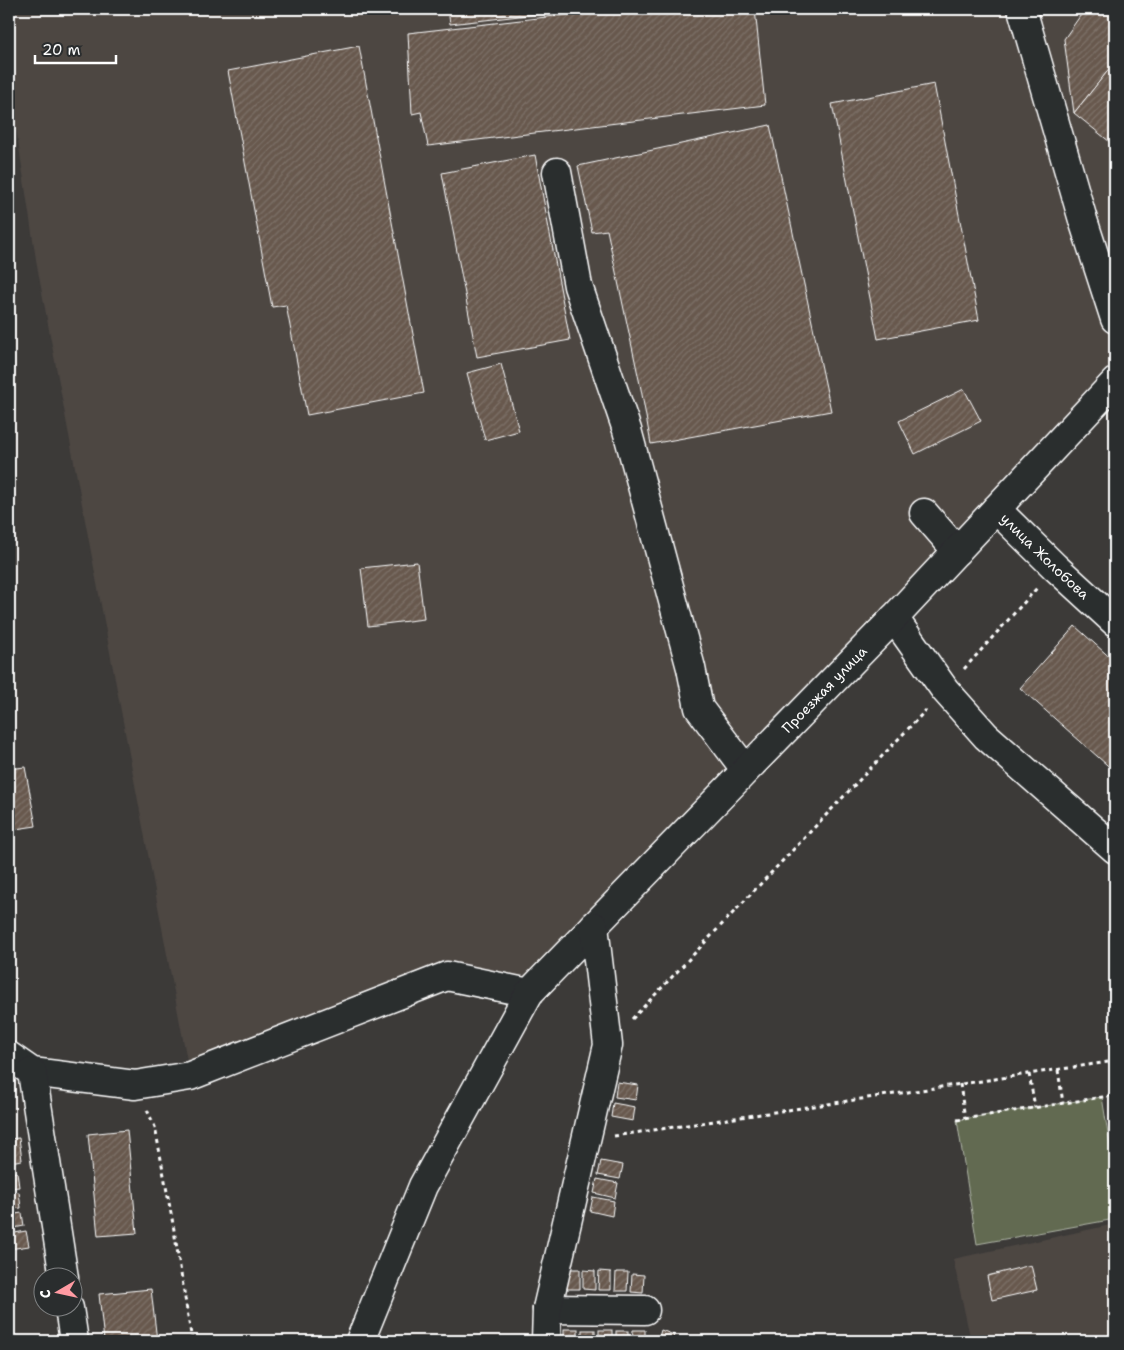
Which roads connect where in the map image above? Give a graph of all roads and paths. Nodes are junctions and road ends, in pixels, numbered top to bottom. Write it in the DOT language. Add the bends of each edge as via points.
graph roads {
  1 [pos="1022,9"];
  2 [pos="556,172"];
  3 [pos="1115,319"];
  4 [pos="1115,382"];
  5 [pos="996,509"];
  6 [pos="924,512"];
  7 [pos="958,550"];
  8 [pos="1056,567"];
  9 [pos="1111,609"];
  10 [pos="894,618"];
  11 [pos="945,690"];
  12 [pos="745,770"];
  13 [pos="1115,849"];
  14 [pos="594,926"];
  15 [pos="529,993"];
  16 [pos="608,1045"];
  17 [pos="9,1056"];
  18 [pos="1115,1061"];
  19 [pos="1058,1070"];
  20 [pos="32,1072"];
  21 [pos="1029,1074"];
  22 [pos="960,1084"];
  23 [pos="135,1085"];
  24 [pos="1115,1095"];
  25 [pos="1063,1103"];
  26 [pos="1034,1107"];
  27 [pos="965,1119"];
  28 [pos="957,1120"];
  29 [pos="586,1140"];
  30 [pos="62,1268"];
  31 [pos="547,1309"];
  32 [pos="645,1310"];
  33 [pos="70,1318"];
  34 [pos="74,1341"];
  35 [pos="192,1341"];
  36 [pos="360,1341"];
  37 [pos="546,1341"];
  1 -- 3 [label="street"];
  2 -- 12 [label="street" via="578,286 627,430 699,708"];
  4 -- 5 [label="street, Проезжая улица"];
  5 -- 7 [label="street, Проезжая улица"];
  5 -- 8 [label="street, улица Жолобова"];
  6 -- 7 [label="street"];
  7 -- 10 [label="street, Проезжая улица"];
  8 -- 9 [label="street, улица Жолобова"];
  8 -- 11 [label="path"];
  10 -- 11 [label="street"];
  10 -- 12 [label="street, Проезжая улица"];
  11 -- 13 [label="street" via="986,736"];
  11 -- 16 [label="path"];
  12 -- 14 [label="street, Проезжая улица"];
  14 -- 15 [label="street, Проезжая улица"];
  14 -- 16 [label="street"];
  15 -- 23 [label="street" via="447,976 190,1076"];
  15 -- 36 [label="street, Проезжая улица" via="423,1186"];
  16 -- 29 [label="street"];
  17 -- 20 [label="street"];
  18 -- 19 [label="path"];
  19 -- 21 [label="path"];
  19 -- 25 [label="path"];
  20 -- 23 [label="street"];
  20 -- 30 [label="street"];
  21 -- 22 [label="path"];
  21 -- 26 [label="path"];
  22 -- 27 [label="path"];
  22 -- 29 [label="path"];
  23 -- 35 [label="path" via="155,1127"];
  24 -- 25 [label="path"];
  25 -- 26 [label="path"];
  26 -- 27 [label="path"];
  27 -- 28 [label="path"];
  29 -- 31 [label="street"];
  31 -- 32 [label="street"];
  31 -- 37 [label="street"];
  33 -- 34 [label="street"];
}
